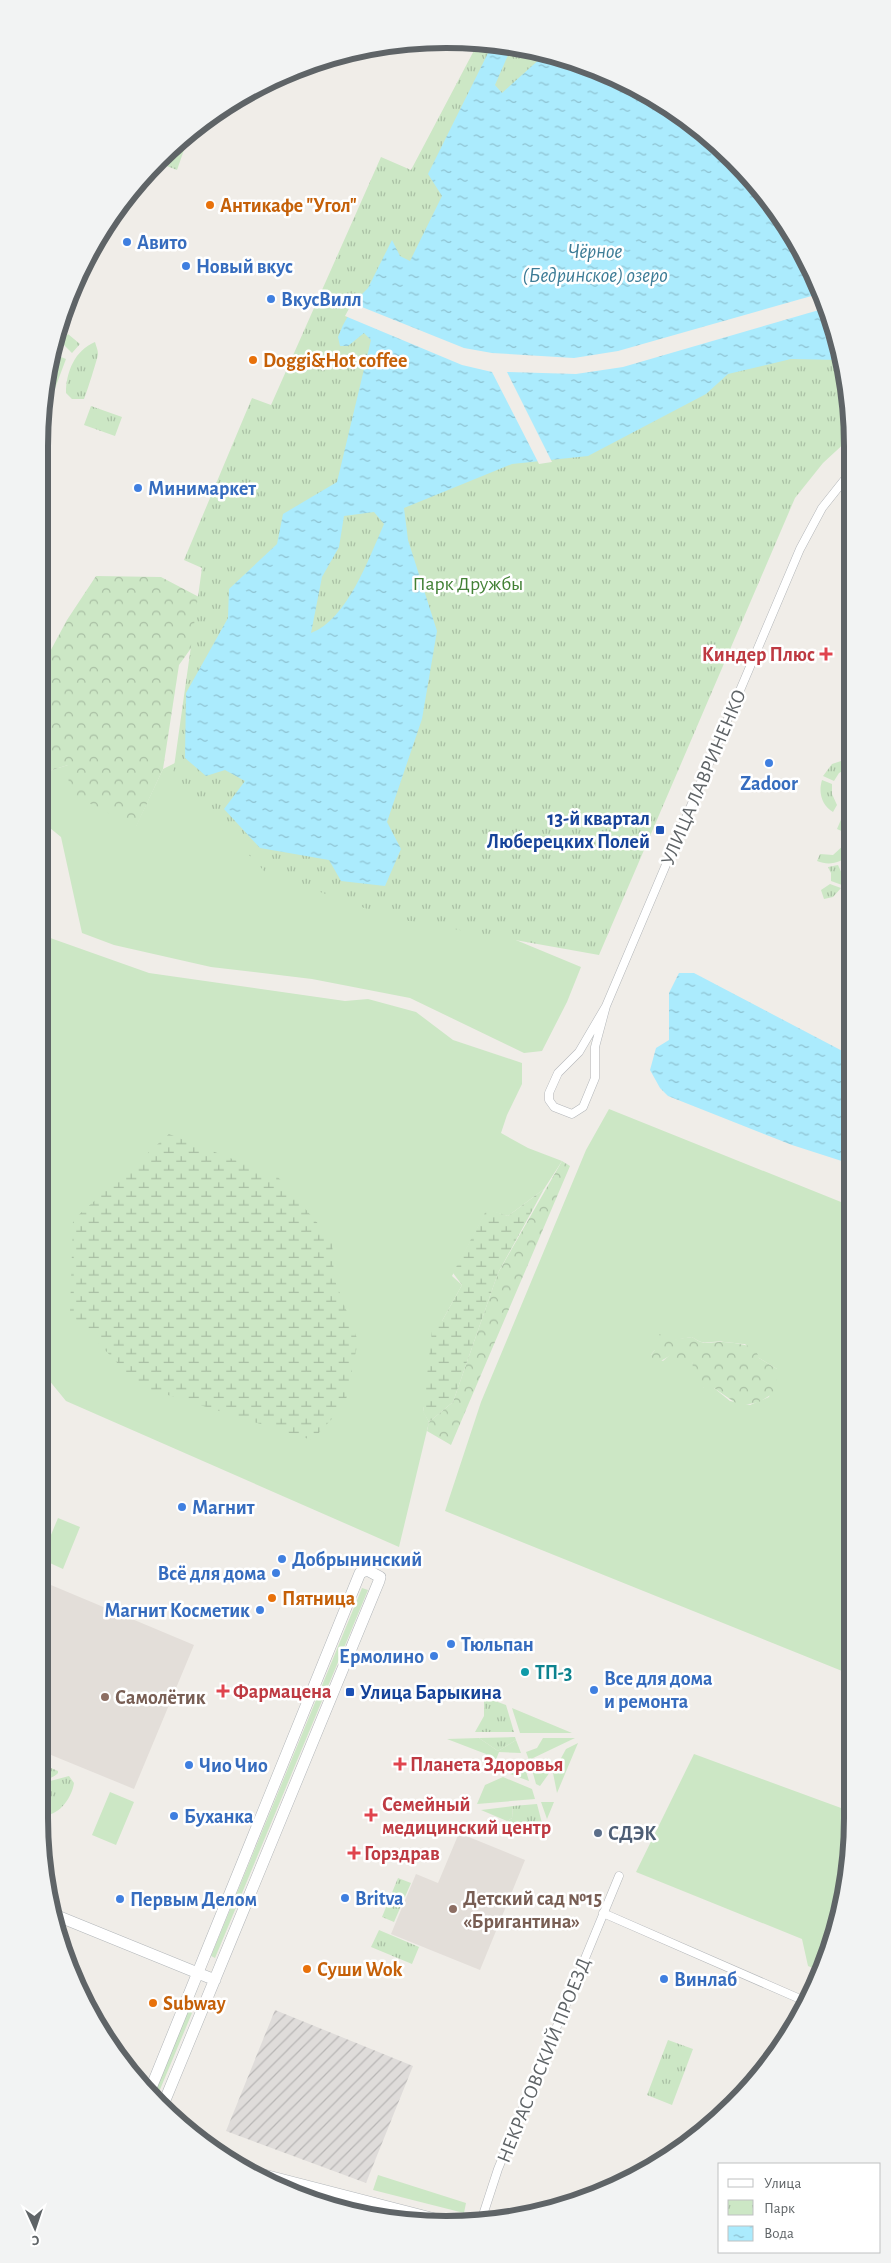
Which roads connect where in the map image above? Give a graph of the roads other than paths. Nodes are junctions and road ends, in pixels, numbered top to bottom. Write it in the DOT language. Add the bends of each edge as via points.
graph roads {
  1 [pos="844,480"];
  2 [pos="606,1006"];
  3 [pos="619,1876"];
  4 [pos="603,1913"];
  5 [pos="60,1917"];
  6 [pos="198,1973"];
  7 [pos="215,1980"];
  8 [pos="799,1999"];
  9 [pos="152,2086"];
  10 [pos="165,2100"];
  11 [pos="280,2179"];
  12 [pos="483,2214"];
  13 [pos="420,2215"];
  1 -- 2 [label="street, УЛИЦА ЛАВРИНЕНКО" via="822,508 800,549"];
  2 -- 2 [label="street" via="580,1052 558,1073 549,1093 554,1107 570,1114 583,1107 596,1076 595,1050"];
  3 -- 4 [label="street, НЕКРАСОВСКИЙ ПРОЕЗД"];
  4 -- 8 [label="street"];
  4 -- 12 [label="street, НЕКРАСОВСКИЙ ПРОЕЗД" via="498,2169"];
  5 -- 6 [label="street"];
  6 -- 7 [label="street"];
  6 -- 7 [label="street" via="360,1574 367,1570 377,1574 380,1581"];
  6 -- 9 [label="street"];
  7 -- 10 [label="street"];
  11 -- 13 [label="street"];
}
